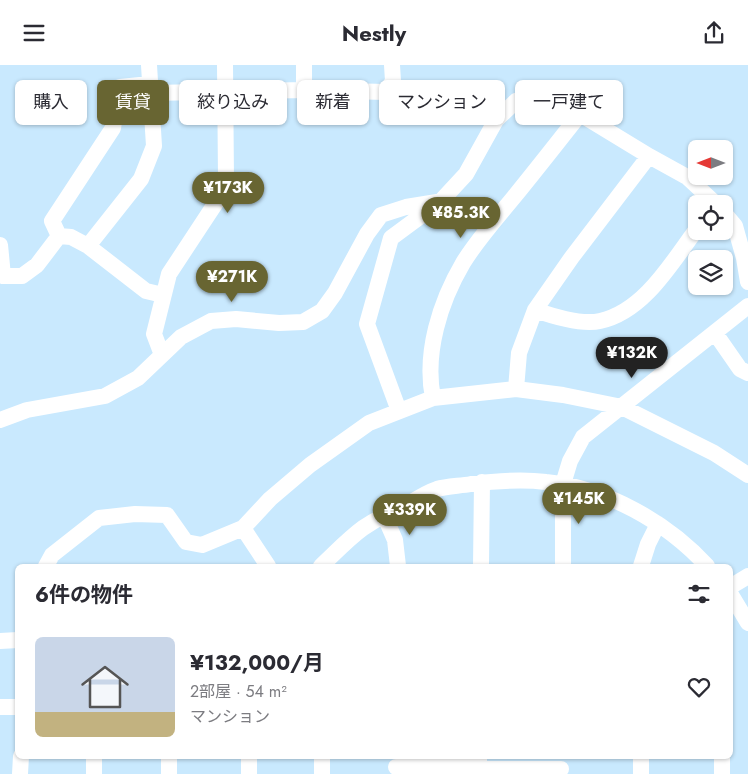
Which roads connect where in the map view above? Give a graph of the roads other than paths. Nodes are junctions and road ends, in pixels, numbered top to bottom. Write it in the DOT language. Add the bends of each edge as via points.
graph roads {
  1 [pos="149,65"];
  2 [pos="225,65"];
  3 [pos="304,65"];
  4 [pos="392,65"];
  5 [pos="150,80"];
  6 [pos="226,80"];
  7 [pos="304,80"];
  8 [pos="369,92"];
  9 [pos="515,102"];
  10 [pos="114,125"];
  11 [pos="153,125"];
  12 [pos="226,125"];
  13 [pos="571,125"];
  14 [pos="598,125"];
  15 [pos="649,156"];
  16 [pos="706,195"];
  17 [pos="441,201"];
  18 [pos="733,225"];
  19 [pos="59,236"];
  20 [pos="689,240"];
  21 [pos="0,245"];
  22 [pos="88,246"];
  23 [pos="748,282"];
  24 [pos="163,295"];
  25 [pos="748,306"];
  26 [pos="535,310"];
  27 [pos="715,333"];
  28 [pos="162,355"];
  29 [pos="748,373"];
  30 [pos="516,389"];
  31 [pos="433,398"];
  32 [pos="622,407"];
  33 [pos="399,411"];
  34 [pos="0,420"];
  35 [pos="748,475"];
  36 [pos="482,483"];
  37 [pos="563,484"];
  38 [pos="384,515"];
  39 [pos="658,523"];
  40 [pos="243,528"];
  41 [pos="47,564"];
  42 [pos="267,564"];
  43 [pos="323,564"];
  44 [pos="398,564"];
  45 [pos="481,564"];
  46 [pos="563,564"];
  47 [pos="642,564"];
  48 [pos="705,564"];
  49 [pos="748,576"];
  50 [pos="733,585"];
  51 [pos="733,598"];
  52 [pos="748,623"];
  53 [pos="15,640"];
  54 [pos="0,641"];
  55 [pos="0,707"];
  56 [pos="15,707"];
  57 [pos="20,759"];
  58 [pos="94,759"];
  59 [pos="169,759"];
  60 [pos="249,759"];
  61 [pos="322,759"];
  62 [pos="641,759"];
  63 [pos="722,759"];
  64 [pos="479,761"];
  65 [pos="396,766"];
  66 [pos="561,767"];
  67 [pos="20,774"];
  68 [pos="94,774"];
  69 [pos="169,774"];
  70 [pos="249,774"];
  71 [pos="322,774"];
  72 [pos="641,774"];
  73 [pos="722,774"];
  1 -- 5 [label="street"];
  2 -- 6 [label="street"];
  3 -- 7 [label="street"];
  4 -- 8 [label="street" via="393,81 386,92"];
  9 -- 17 [label="street" via="496,121 466,174"];
  10 -- 19 [label="street" via="52,221"];
  11 -- 22 [label="street" via="154,145 142,179"];
  12 -- 24 [label="street" via="226,179 219,198 169,274"];
  13 -- 31 [label="street" via="458,272 446,297 434,338 430,386"];
  14 -- 15 [label="street"];
  15 -- 16 [label="street" via="687,177"];
  15 -- 26 [label="street"];
  17 -- 28 [label="street" via="381,215 331,299 322,311 303,322 211,321 181,337"];
  17 -- 33 [label="street" via="391,238 367,324"];
  18 -- 23 [label="street"];
  19 -- 21 [label="street" via="37,265 22,276 3,276"];
  19 -- 22 [label="street" via="71,237"];
  20 -- 26 [label="street" via="643,298 622,314 598,322 561,319"];
  22 -- 24 [label="street" via="146,291"];
  24 -- 28 [label="street" via="154,334"];
  25 -- 27 [label="street"];
  26 -- 30 [label="street" via="518,353"];
  27 -- 29 [label="street" via="740,369"];
  27 -- 32 [label="street"];
  28 -- 34 [label="street" via="138,378 105,396 27,410"];
  30 -- 31 [label="street"];
  30 -- 32 [label="street"];
  31 -- 33 [label="street"];
  32 -- 35 [label="street" via="714,453"];
  32 -- 37 [label="street" via="583,437 570,461"];
  33 -- 40 [label="street" via="369,423 310,465 270,499"];
  36 -- 37 [label="street" via="532,481"];
  36 -- 38 [label="street" via="437,489"];
  36 -- 45 [label="street"];
  37 -- 39 [label="street" via="610,499"];
  37 -- 46 [label="street"];
  38 -- 43 [label="street" via="349,539"];
  38 -- 44 [label="street" via="394,540"];
  39 -- 47 [label="street"];
  39 -- 48 [label="street"];
  40 -- 41 [label="street" via="202,545 186,542 167,515 99,518 52,555"];
  40 -- 42 [label="street"];
  49 -- 50 [label="street"];
  51 -- 52 [label="street"];
  53 -- 54 [label="street"];
  55 -- 56 [label="street"];
  57 -- 67 [label="street"];
  58 -- 68 [label="street"];
  59 -- 69 [label="street"];
  60 -- 70 [label="street"];
  61 -- 71 [label="street"];
  62 -- 72 [label="street"];
  63 -- 73 [label="street"];
  64 -- 65 [label="street"];
  64 -- 66 [label="street" via="486,769"];
}
